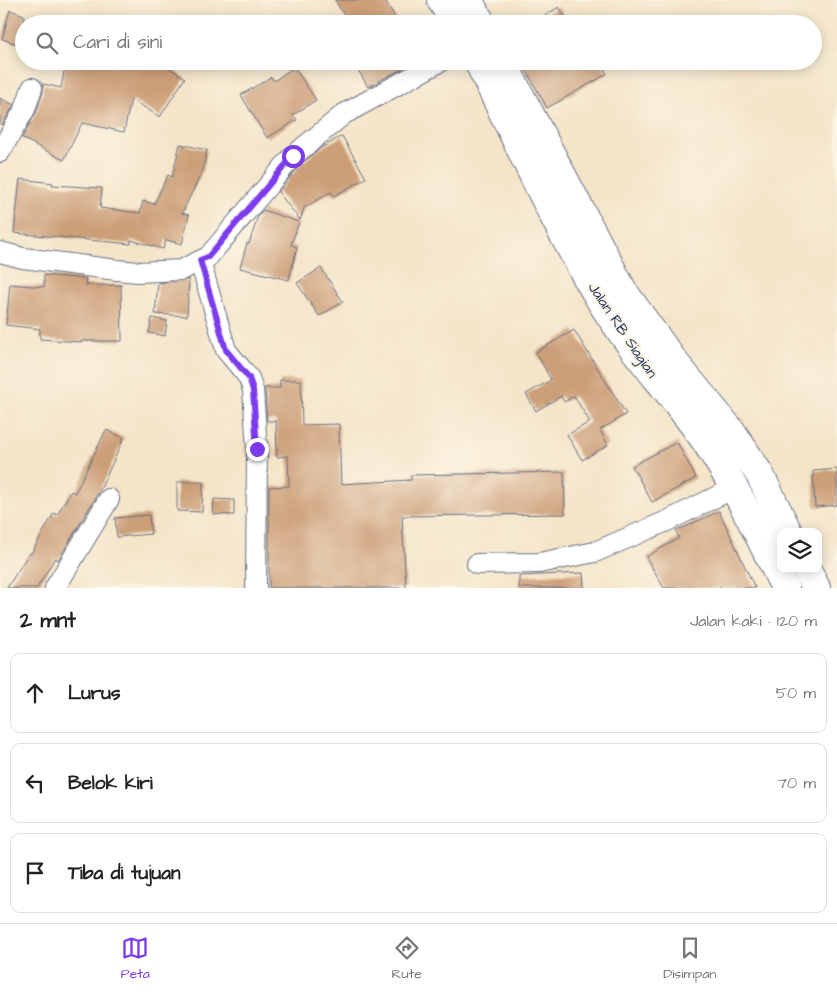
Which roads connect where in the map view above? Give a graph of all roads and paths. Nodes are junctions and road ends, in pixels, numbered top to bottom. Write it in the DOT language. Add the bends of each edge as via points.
graph roads {
  1 [pos="441,0"];
  2 [pos="468,0"];
  3 [pos="450,15"];
  4 [pos="477,15"];
  5 [pos="424,70"];
  6 [pos="483,70"];
  7 [pos="506,70"];
  8 [pos="32,88"];
  9 [pos="0,152"];
  10 [pos="547,174"];
  11 [pos="0,252"];
  12 [pos="200,260"];
  13 [pos="613,298"];
  14 [pos="734,488"];
  15 [pos="109,499"];
  16 [pos="786,528"];
  17 [pos="477,564"];
  18 [pos="809,573"];
  19 [pos="55,588"];
  20 [pos="256,588"];
  21 [pos="785,588"];
  22 [pos="816,588"];
  1 -- 3 [label="highway"];
  2 -- 4 [label="highway"];
  5 -- 12 [label="street" via="344,114 293,156 208,257"];
  6 -- 10 [label="highway, Jalan RB Siagian"];
  7 -- 10 [label="highway, Jalan RB Siagian"];
  8 -- 9 [label="street" via="25,109"];
  10 -- 13 [label="highway, Jalan RB Siagian"];
  11 -- 12 [label="street" via="23,258 138,272 181,270"];
  12 -- 20 [label="street" via="226,350 249,378 253,390 257,449"];
  13 -- 14 [label="highway, Jalan RB Siagian" via="656,378 708,444"];
  13 -- 16 [label="highway, Jalan RB Siagian" via="675,363 732,432 760,475"];
  14 -- 17 [label="street" via="595,552 539,563"];
  14 -- 21 [label="highway, Jalan RB Siagian"];
  15 -- 19 [label="street"];
  18 -- 22 [label="highway"];
}
